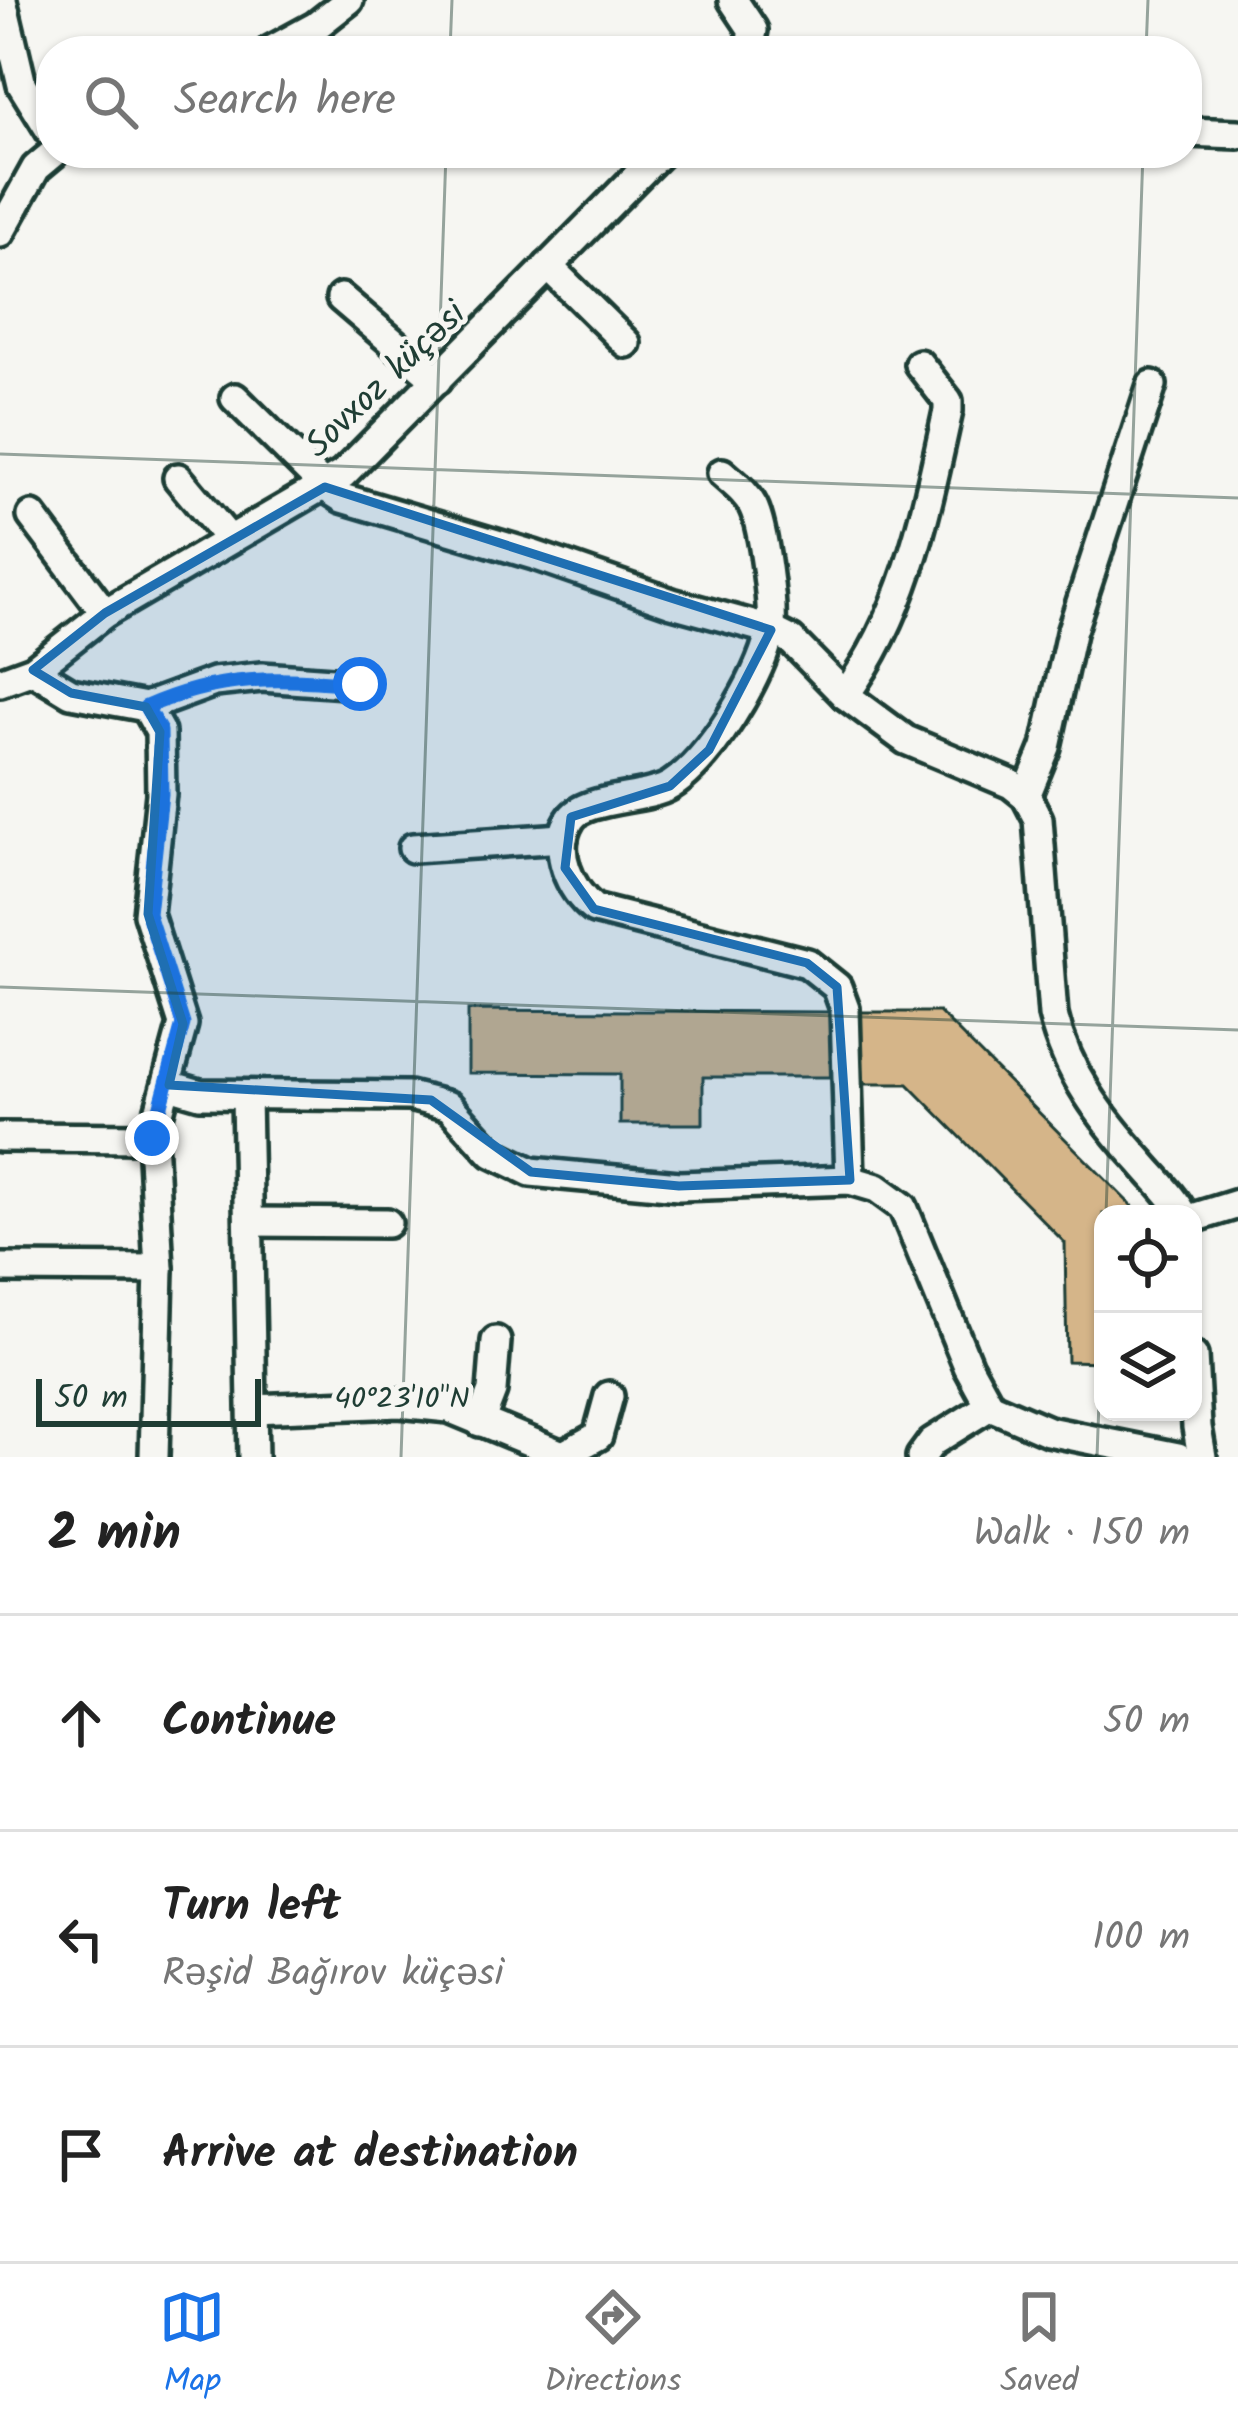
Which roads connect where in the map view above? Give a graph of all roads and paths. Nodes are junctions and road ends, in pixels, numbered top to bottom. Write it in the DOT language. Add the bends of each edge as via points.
graph roads {
  1 [pos="2,0"];
  2 [pos="349,0"];
  3 [pos="733,0"];
  4 [pos="298,36"];
  5 [pos="752,36"];
  6 [pos="36,108"];
  7 [pos="1202,133"];
  8 [pos="1238,134"];
  9 [pos="36,168"];
  10 [pos="645,168"];
  11 [pos="0,233"];
  12 [pos="548,266"];
  13 [pos="341,298"];
  14 [pos="626,343"];
  15 [pos="919,364"];
  16 [pos="437,380"];
  17 [pos="1152,385"];
  18 [pos="235,398"];
  19 [pos="722,473"];
  20 [pos="178,478"];
  21 [pos="325,488"];
  22 [pos="32,516"];
  23 [pos="228,538"];
  24 [pos="105,613"];
  25 [pos="771,630"];
  26 [pos="33,670"];
  27 [pos="0,682"];
  28 [pos="360,684"];
  29 [pos="844,695"];
  30 [pos="146,707"];
  31 [pos="1026,796"];
  32 [pos="563,838"];
  33 [pos="413,848"];
  34 [pos="169,1084"];
  35 [pos="246,1096"];
  36 [pos="0,1137"];
  37 [pos="152,1138"];
  38 [pos="850,1180"];
  39 [pos="1238,1204"];
  40 [pos="1175,1205"];
  41 [pos="1202,1215"];
  42 [pos="249,1222"];
  43 [pos="387,1223"];
  44 [pos="0,1268"];
  45 [pos="159,1268"];
  46 [pos="496,1341"];
  47 [pos="609,1396"];
  48 [pos="990,1406"];
  49 [pos="253,1409"];
  50 [pos="1196,1421"];
  51 [pos="480,1422"];
  52 [pos="566,1456"];
  53 [pos="154,1457"];
  54 [pos="253,1457"];
  55 [pos="921,1457"];
  56 [pos="1178,1457"];
  57 [pos="1202,1457"];
  1 -- 6 [label="street" via="22,85"];
  2 -- 4 [label="street"];
  3 -- 5 [label="street"];
  7 -- 8 [label="street"];
  9 -- 11 [label="street"];
  10 -- 12 [label="street, Sovxoz küçəsi"];
  12 -- 14 [label="street"];
  12 -- 16 [label="street, Sovxoz küçəsi"];
  13 -- 16 [label="street"];
  15 -- 29 [label="street" via="948,411 918,548 883,634"];
  16 -- 21 [label="street, Sovxoz küçəsi"];
  17 -- 31 [label="street"];
  18 -- 21 [label="street"];
  19 -- 25 [label="street" via="756,513"];
  20 -- 23 [label="street"];
  21 -- 23 [label="street, Sovxoz küçəsi"];
  21 -- 25 [label="street"];
  22 -- 24 [label="street"];
  23 -- 24 [label="street, Sovxoz küçəsi"];
  24 -- 26 [label="street, Sovxoz küçəsi"];
  25 -- 29 [label="street"];
  25 -- 32 [label="street" via="709,750 670,786 586,807 571,817"];
  26 -- 27 [label="street, Sovxoz küçəsi"];
  26 -- 30 [label="street" via="71,693"];
  28 -- 30 [label="street" via="214,682"];
  29 -- 31 [label="street" via="906,740"];
  30 -- 34 [label="street" via="160,731 161,794 148,914 183,1024"];
  31 -- 40 [label="street" via="1043,850 1059,1039 1109,1126"];
  32 -- 33 [label="street"];
  32 -- 38 [label="street" via="577,895 594,909 807,963 838,987"];
  34 -- 35 [label="street"];
  34 -- 37 [label="street"];
  35 -- 38 [label="street" via="431,1100 449,1106 492,1153 531,1172 679,1186"];
  35 -- 42 [label="street"];
  36 -- 37 [label="street"];
  37 -- 45 [label="street"];
  38 -- 48 [label="street" via="903,1207"];
  39 -- 41 [label="street"];
  42 -- 43 [label="street"];
  42 -- 49 [label="street"];
  44 -- 45 [label="street"];
  45 -- 53 [label="street"];
  46 -- 51 [label="street"];
  47 -- 52 [label="street" via="598,1436"];
  48 -- 55 [label="street"];
  48 -- 56 [label="street" via="1048,1431"];
  49 -- 51 [label="street" via="399,1403 449,1408"];
  49 -- 54 [label="street"];
  50 -- 57 [label="street"];
  51 -- 52 [label="street"];
}
